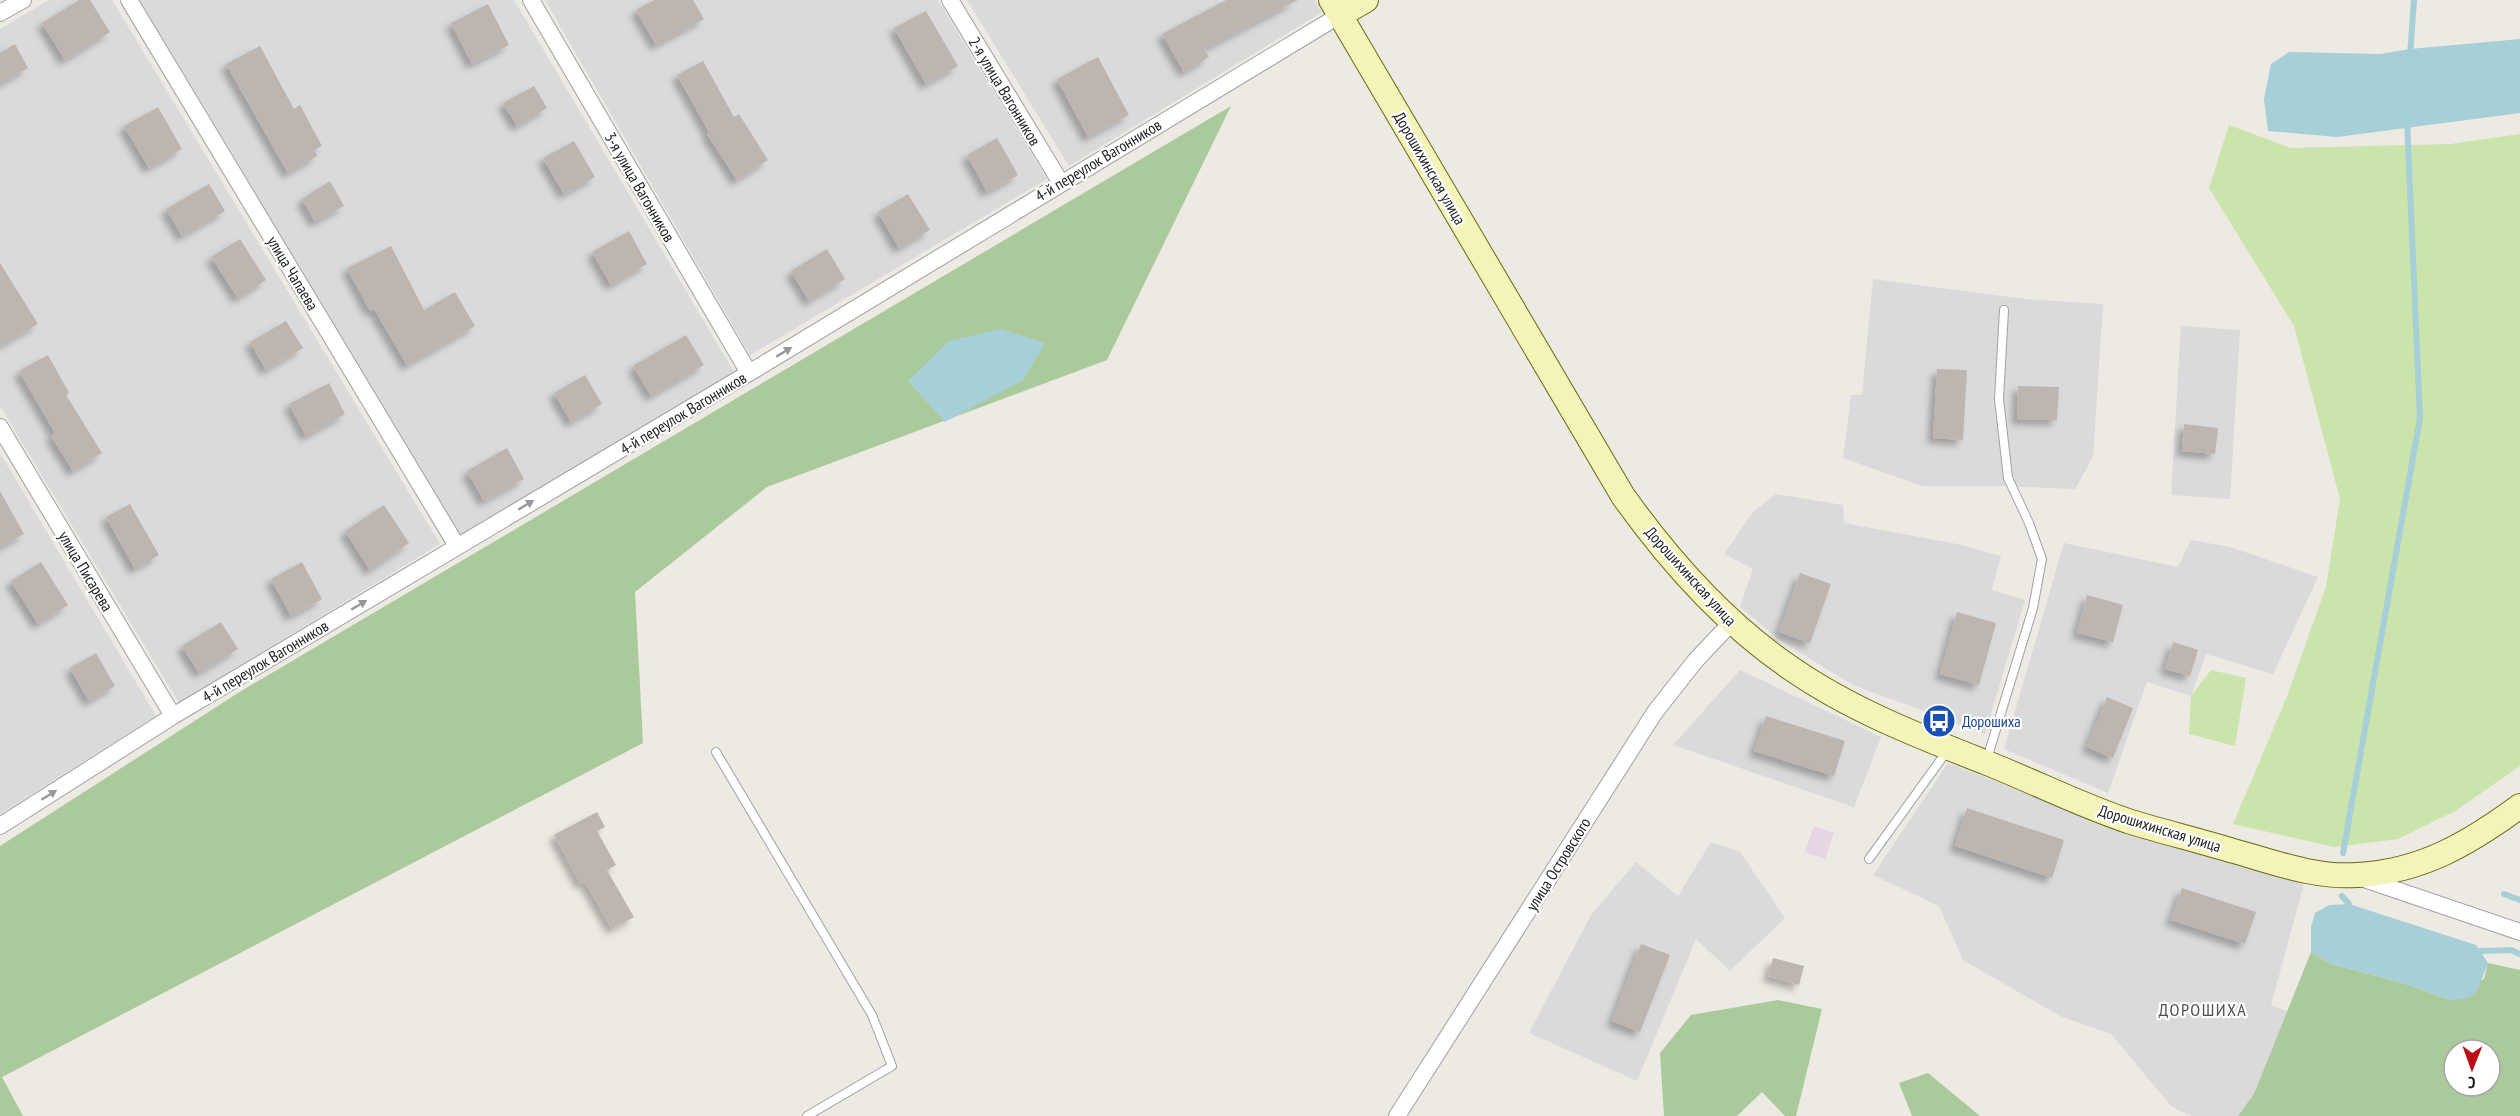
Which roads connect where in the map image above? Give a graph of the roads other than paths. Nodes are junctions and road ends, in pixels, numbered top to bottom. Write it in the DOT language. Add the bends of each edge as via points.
graph roads {
  1 [pos="23,0"];
  2 [pos="129,0"];
  3 [pos="531,0"];
  4 [pos="950,0"];
  5 [pos="1366,0"];
  6 [pos="1336,8"];
  7 [pos="0,14"];
  8 [pos="1061,183"];
  9 [pos="2004,310"];
  10 [pos="749,373"];
  11 [pos="0,427"];
  12 [pos="457,546"];
  13 [pos="1732,622"];
  14 [pos="173,716"];
  15 [pos="1949,748"];
  16 [pos="716,752"];
  17 [pos="1986,763"];
  18 [pos="2520,806"];
  19 [pos="0,826"];
  20 [pos="1869,859"];
  21 [pos="2354,876"];
  22 [pos="2520,932"];
  23 [pos="807,1116"];
  24 [pos="1396,1116"];
  1 -- 7 [label="street"];
  2 -- 12 [label="street, улица Чапаева"];
  3 -- 10 [label="street, 3-я улица Вагонников"];
  4 -- 8 [label="street, 2-я улица Вагонников"];
  5 -- 6 [label="street, 4-й переулок Вагонников"];
  6 -- 8 [label="street, 4-й переулок Вагонников"];
  6 -- 13 [label="street, Дорошихинская улица" via="1623,496 1668,555"];
  10 -- 8 [label="street, 4-й переулок Вагонников, one-way"];
  9 -- 17 [label="lane" via="1998,399 2008,478 2042,559 2033,608"];
  12 -- 10 [label="street, 4-й переулок Вагонников, one-way"];
  11 -- 14 [label="street, улица Писарева"];
  14 -- 12 [label="street, 4-й переулок Вагонников, one-way"];
  13 -- 15 [label="street, Дорошихинская улица" via="1777,659 1824,689"];
  13 -- 24 [label="street, улица Островского" via="1655,712"];
  19 -- 14 [label="street, 4-й переулок Вагонников, one-way"];
  15 -- 17 [label="street, Дорошихинская улица"];
  15 -- 20 [label="lane"];
  16 -- 23 [label="lane" via="872,1015 892,1066"];
  17 -- 21 [label="street, Дорошихинская улица" via="2129,821 2296,868"];
  18 -- 21 [label="street" via="2472,840 2432,860"];
  21 -- 22 [label="street, Дорошихинская улица"];
}
